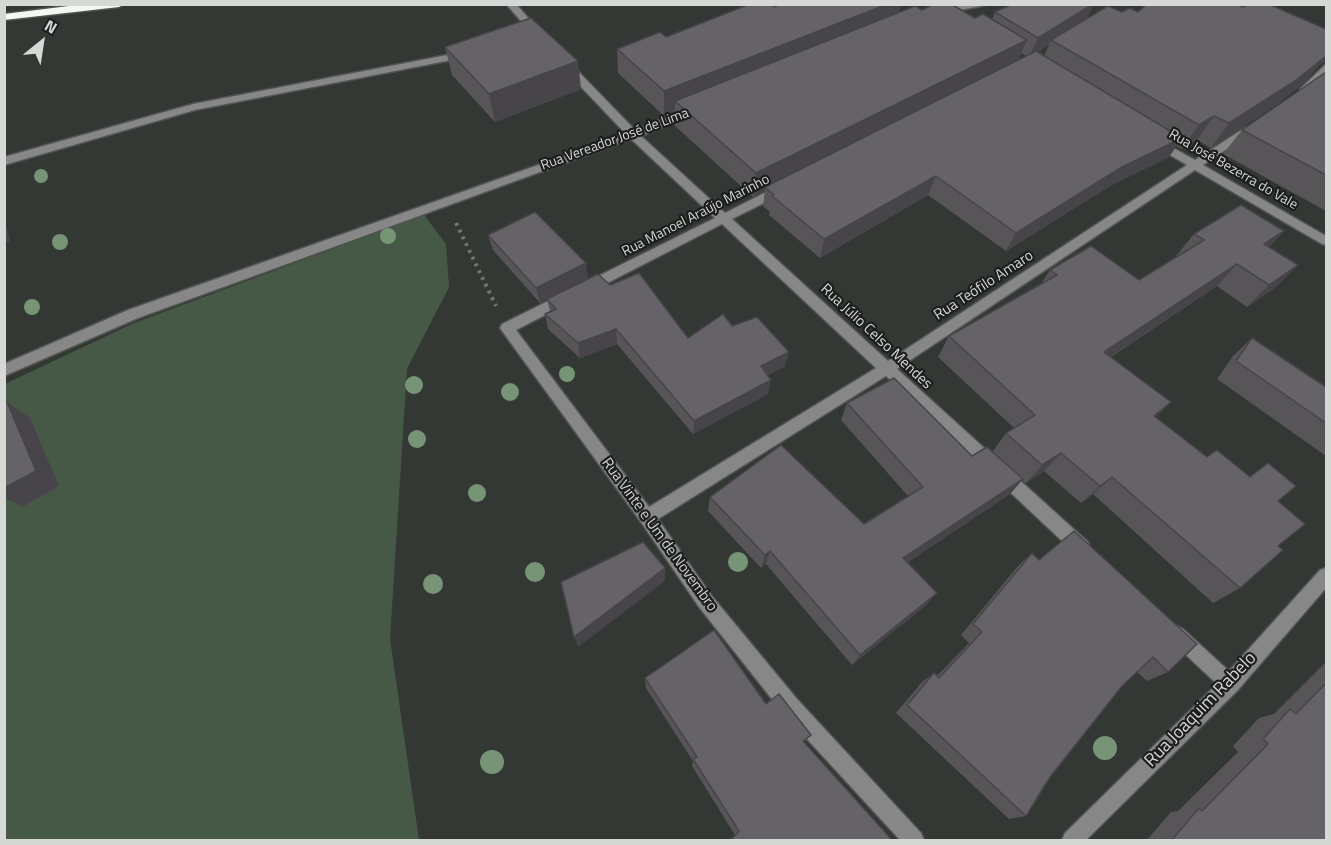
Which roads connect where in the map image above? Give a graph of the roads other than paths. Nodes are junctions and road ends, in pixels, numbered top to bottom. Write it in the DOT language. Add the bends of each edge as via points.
graph roads {
  1 [pos="119,4"];
  2 [pos="510,4"];
  3 [pos="987,4"];
  4 [pos="86,6"];
  5 [pos="4,17"];
  6 [pos="960,23"];
  7 [pos="479,52"];
  8 [pos="1326,67"];
  9 [pos="1296,98"];
  10 [pos="699,108"];
  11 [pos="1262,122"];
  12 [pos="633,135"];
  13 [pos="1146,136"];
  14 [pos="4,161"];
  15 [pos="1195,165"];
  16 [pos="789,186"];
  17 [pos="724,218"];
  18 [pos="1326,241"];
  19 [pos="507,328"];
  20 [pos="6,369"];
  21 [pos="886,369"];
  22 [pos="647,517"];
  23 [pos="1089,555"];
  24 [pos="1326,576"];
  25 [pos="1168,627"];
  26 [pos="1230,684"];
  27 [pos="914,840"];
  28 [pos="1072,840"];
  1 -- 4 [label="highway"];
  2 -- 12 [label="street, Rua Júlio Celso Mendes"];
  3 -- 6 [label="street" via="935,13"];
  4 -- 5 [label="highway"];
  7 -- 14 [label="street" via="193,107"];
  8 -- 9 [label="street"];
  10 -- 12 [label="street, Rua Vereador José de Lima"];
  11 -- 15 [label="street, Rua Teófilo Amaro"];
  12 -- 17 [label="street, Rua Júlio Celso Mendes"];
  12 -- 20 [label="street, Rua Vereador José de Lima" via="133,314"];
  13 -- 15 [label="street, Rua José Bezerra do Vale"];
  15 -- 18 [label="street, Rua José Bezerra do Vale"];
  15 -- 21 [label="street, Rua Teófilo Amaro"];
  16 -- 17 [label="street, Rua Manoel Araújo Marinho"];
  17 -- 19 [label="street, Rua Manoel Araújo Marinho"];
  17 -- 21 [label="street, Rua Júlio Celso Mendes"];
  19 -- 22 [label="street, Rua Vinte e Um de Novembro"];
  21 -- 22 [label="street, Rua Teófilo Amaro"];
  21 -- 23 [label="street, Rua Júlio Celso Mendes"];
  22 -- 27 [label="street, Rua Vinte e Um de Novembro" via="705,602 783,697"];
  24 -- 26 [label="street, Rua Joaquim Rabelo"];
  25 -- 26 [label="street"];
  26 -- 28 [label="street, Rua Joaquim Rabelo"];
}
